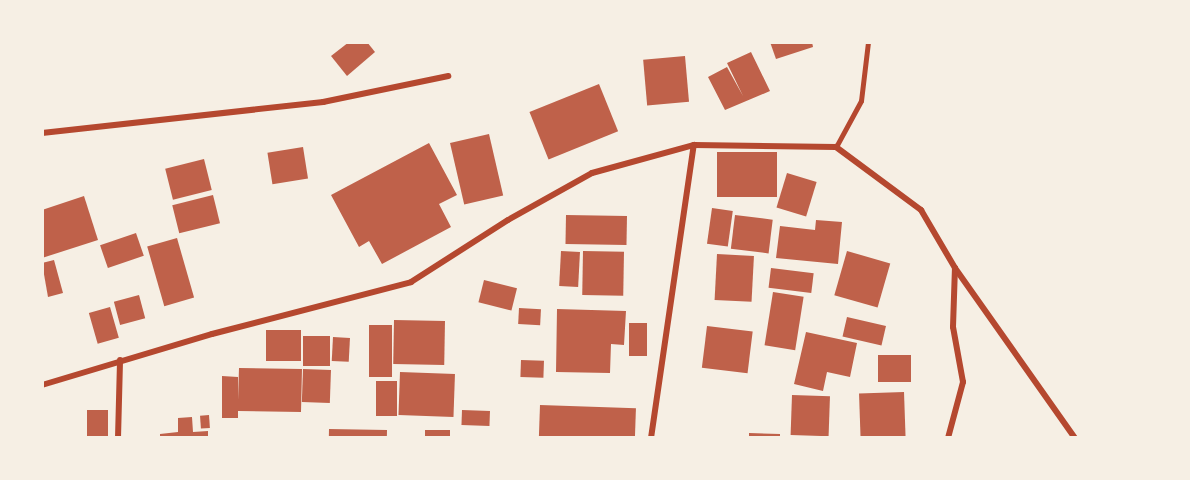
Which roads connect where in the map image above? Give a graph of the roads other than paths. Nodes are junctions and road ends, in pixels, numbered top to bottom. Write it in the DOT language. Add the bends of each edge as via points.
graph roads {
  1 [pos="868,42"];
  2 [pos="448,76"];
  3 [pos="42,134"];
  4 [pos="694,145"];
  5 [pos="836,147"];
  6 [pos="956,268"];
  7 [pos="120,360"];
  8 [pos="42,385"];
  9 [pos="118,438"];
  10 [pos="651,438"];
  11 [pos="948,438"];
  12 [pos="1075,438"];
  1 -- 5 [label="lane" via="861,101"];
  2 -- 3 [label="street" via="323,102"];
  4 -- 5 [label="street"];
  4 -- 7 [label="street" via="592,173 508,220 411,282"];
  4 -- 10 [label="street"];
  5 -- 6 [label="street" via="921,210"];
  6 -- 11 [label="street" via="953,327 963,382"];
  6 -- 12 [label="street"];
  7 -- 8 [label="street"];
  7 -- 9 [label="street"];
}
